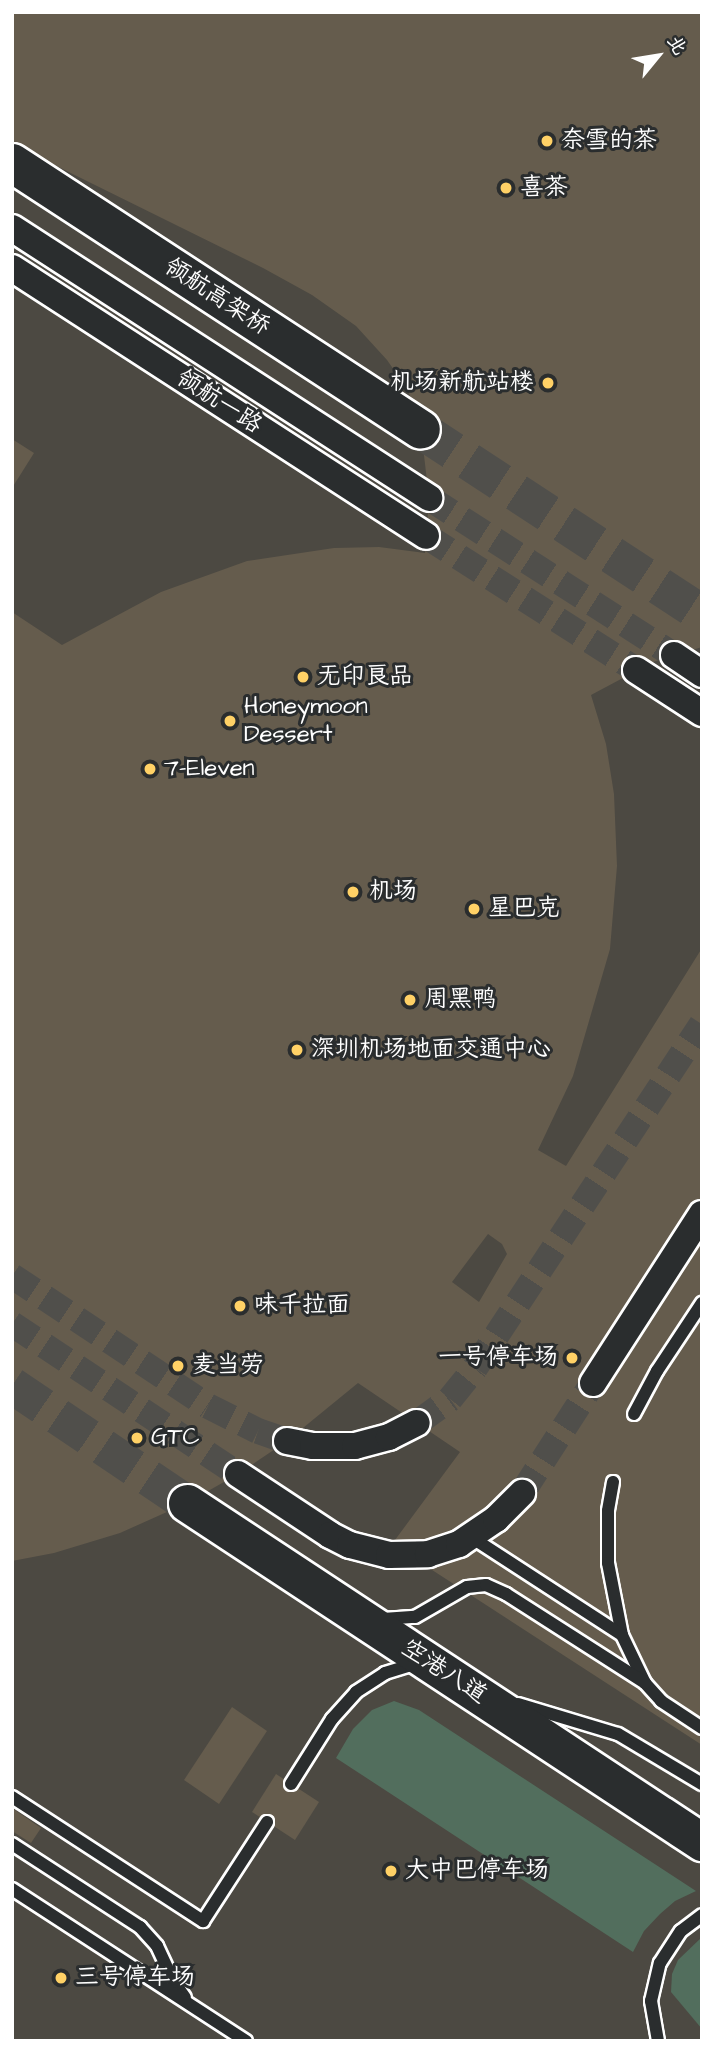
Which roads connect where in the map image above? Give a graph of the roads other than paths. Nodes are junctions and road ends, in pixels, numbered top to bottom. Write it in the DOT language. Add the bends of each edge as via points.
graph roads {
  1 [pos="12,163"];
  2 [pos="12,228"];
  3 [pos="12,268"];
  4 [pos="421,430"];
  5 [pos="429,498"];
  6 [pos="426,536"];
  7 [pos="674,655"];
  8 [pos="636,670"];
  9 [pos="702,674"];
  10 [pos="702,713"];
  11 [pos="702,1214"];
  12 [pos="702,1303"];
  13 [pos="593,1384"];
  14 [pos="634,1414"];
  15 [pos="417,1423"];
  16 [pos="287,1441"];
  17 [pos="238,1474"];
  18 [pos="613,1482"];
  19 [pos="522,1493"];
  20 [pos="187,1503"];
  21 [pos="471,1537"];
  22 [pos="358,1616"];
  23 [pos="622,1635"];
  24 [pos="429,1663"];
  25 [pos="645,1683"];
  26 [pos="473,1691"];
  27 [pos="702,1728"];
  28 [pos="291,1784"];
  29 [pos="702,1784"];
  30 [pos="12,1797"];
  31 [pos="267,1822"];
  32 [pos="702,1842"];
  33 [pos="12,1844"];
  34 [pos="12,1889"];
  35 [pos="702,1915"];
  36 [pos="192,2006"];
  37 [pos="246,2041"];
  38 [pos="658,2041"];
  1 -- 4 [label="main road, 领航高架桥"];
  2 -- 5 [label="street"];
  3 -- 6 [label="street, 领航一路"];
  7 -- 9 [label="street"];
  8 -- 10 [label="street"];
  11 -- 13 [label="street"];
  12 -- 14 [label="lane"];
  15 -- 16 [label="street" via="355,1446"];
  17 -- 21 [label="street" via="351,1545 410,1556 445,1549"];
  18 -- 23 [label="lane" via="608,1563"];
  19 -- 21 [label="street"];
  20 -- 22 [label="street, 空港八道"];
  21 -- 23 [label="lane"];
  22 -- 24 [label="street, 空港八道"];
  22 -- 25 [label="lane" via="415,1617 467,1587 486,1585"];
  23 -- 25 [label="lane"];
  24 -- 26 [label="street, 空港八道"];
  24 -- 28 [label="lane" via="396,1668 356,1692 332,1719"];
  25 -- 27 [label="lane" via="661,1702"];
  26 -- 29 [label="lane" via="618,1734"];
  26 -- 32 [label="street, 空港八道"];
  30 -- 31 [label="lane" via="203,1921"];
  33 -- 36 [label="lane" via="140,1927 157,1946"];
  34 -- 36 [label="lane"];
  35 -- 38 [label="lane" via="681,1931 660,1963 651,2001"];
  36 -- 37 [label="lane"];
}
